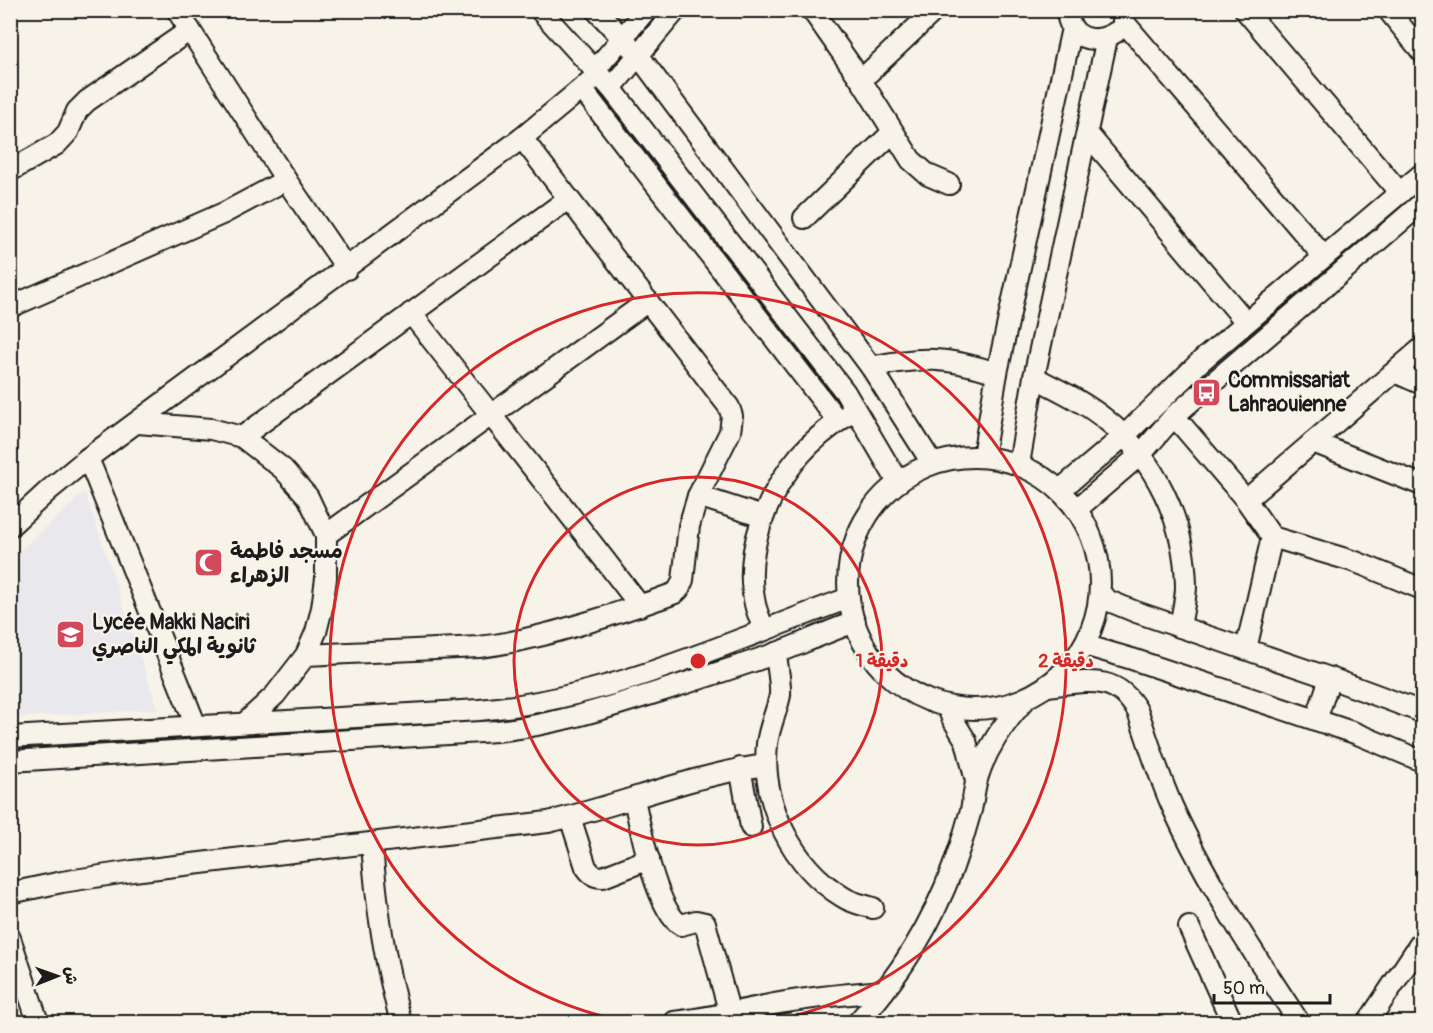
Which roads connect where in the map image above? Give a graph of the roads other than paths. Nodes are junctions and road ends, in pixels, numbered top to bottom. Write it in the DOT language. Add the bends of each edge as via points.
graph roads {
  1 [pos="177,10"];
  2 [pos="540,10"];
  3 [pos="596,10"];
  4 [pos="646,10"];
  5 [pos="676,10"];
  6 [pos="812,10"];
  7 [pos="935,10"];
  8 [pos="1245,10"];
  9 [pos="1388,10"];
  10 [pos="1126,14"];
  11 [pos="1070,19"];
  12 [pos="190,30"];
  13 [pos="624,38"];
  14 [pos="1107,38"];
  15 [pos="1419,42"];
  16 [pos="639,56"];
  17 [pos="602,78"];
  18 [pos="861,81"];
  19 [pos="582,89"];
  20 [pos="893,132"];
  21 [pos="1087,133"];
  22 [pos="522,138"];
  23 [pos="10,171"];
  24 [pos="1422,174"];
  25 [pos="286,180"];
  26 [pos="949,184"];
  27 [pos="1401,193"];
  28 [pos="568,199"];
  29 [pos="1422,203"];
  30 [pos="804,218"];
  31 [pos="1324,257"];
  32 [pos="346,269"];
  33 [pos="648,301"];
  34 [pos="10,307"];
  35 [pos="411,313"];
  36 [pos="1246,322"];
  37 [pos="1422,348"];
  38 [pos="871,367"];
  39 [pos="1395,372"];
  40 [pos="997,373"];
  41 [pos="1034,378"];
  42 [pos="1422,384"];
  43 [pos="855,409"];
  44 [pos="490,416"];
  45 [pos="1174,417"];
  46 [pos="838,421"];
  47 [pos="138,423"];
  48 [pos="1124,435"];
  49 [pos="242,437"];
  50 [pos="1313,442"];
  51 [pos="1141,454"];
  52 [pos="983,456"];
  53 [pos="88,458"];
  54 [pos="932,464"];
  55 [pos="1019,464"];
  56 [pos="898,482"];
  57 [pos="1422,484"];
  58 [pos="1060,490"];
  59 [pos="698,496"];
  60 [pos="1246,500"];
  61 [pos="1077,508"];
  62 [pos="763,518"];
  63 [pos="10,526"];
  64 [pos="326,535"];
  65 [pos="1272,537"];
  66 [pos="1422,589"];
  67 [pos="1100,594"];
  68 [pos="849,598"];
  69 [pos="640,606"];
  70 [pos="855,622"];
  71 [pos="1180,627"];
  72 [pos="764,630"];
  73 [pos="1084,645"];
  74 [pos="1246,649"];
  75 [pos="776,653"];
  76 [pos="306,655"];
  77 [pos="1330,678"];
  78 [pos="1047,686"];
  79 [pos="1026,698"];
  80 [pos="947,706"];
  81 [pos="1422,712"];
  82 [pos="1316,720"];
  83 [pos="246,722"];
  84 [pos="196,726"];
  85 [pos="10,737"];
  86 [pos="10,761"];
  87 [pos="1422,761"];
  88 [pos="766,765"];
  89 [pos="740,768"];
  90 [pos="976,782"];
  91 [pos="634,799"];
  92 [pos="570,817"];
  93 [pos="751,827"];
  94 [pos="372,843"];
  95 [pos="649,859"];
  96 [pos="10,893"];
  97 [pos="873,908"];
  98 [pos="1189,927"];
  99 [pos="10,938"];
  100 [pos="1422,940"];
  101 [pos="884,991"];
  102 [pos="730,1014"];
  103 [pos="38,1023"];
  104 [pos="401,1023"];
  105 [pos="674,1023"];
  106 [pos="858,1023"];
  107 [pos="1232,1023"];
  108 [pos="1299,1023"];
  109 [pos="1368,1023"];
  1 -- 12 [label="street"];
  2 -- 17 [label="street"];
  3 -- 13 [label="street"];
  4 -- 13 [label="street"];
  5 -- 16 [label="street"];
  6 -- 18 [label="street"];
  7 -- 18 [label="street"];
  8 -- 27 [label="street"];
  9 -- 15 [label="street"];
  10 -- 14 [label="street" via="1117,31"];
  10 -- 31 [label="street"];
  11 -- 14 [label="street" via="1082,36 1094,40"];
  11 -- 40 [label="street"];
  12 -- 23 [label="street" via="87,102 57,144"];
  12 -- 25 [label="street"];
  13 -- 16 [label="street"];
  13 -- 17 [label="street"];
  14 -- 21 [label="street"];
  16 -- 17 [label="street"];
  16 -- 38 [label="street"];
  17 -- 19 [label="street"];
  17 -- 43 [label="street"];
  18 -- 20 [label="street"];
  19 -- 22 [label="street"];
  19 -- 46 [label="street"];
  20 -- 26 [label="street" via="919,168"];
  20 -- 30 [label="street"];
  21 -- 36 [label="street"];
  21 -- 41 [label="street"];
  22 -- 28 [label="street"];
  22 -- 32 [label="street"];
  24 -- 27 [label="street"];
  25 -- 32 [label="street"];
  25 -- 34 [label="street" via="224,213"];
  27 -- 31 [label="street"];
  28 -- 33 [label="street"];
  28 -- 35 [label="street"];
  29 -- 45 [label="street"];
  31 -- 36 [label="street"];
  32 -- 47 [label="street"];
  33 -- 44 [label="street"];
  33 -- 59 [label="street" via="729,406 732,416 730,432"];
  35 -- 44 [label="street"];
  35 -- 49 [label="street"];
  36 -- 48 [label="street"];
  37 -- 39 [label="street"];
  38 -- 40 [label="street" via="934,358"];
  38 -- 54 [label="street"];
  39 -- 42 [label="street"];
  39 -- 50 [label="street"];
  40 -- 52 [label="street"];
  41 -- 48 [label="street" via="1085,404"];
  41 -- 55 [label="street"];
  43 -- 46 [label="street"];
  43 -- 56 [label="street"];
  44 -- 64 [label="street"];
  44 -- 69 [label="street"];
  45 -- 51 [label="street"];
  45 -- 60 [label="street"];
  46 -- 62 [label="street" via="794,462"];
  47 -- 49 [label="street" via="211,429"];
  47 -- 53 [label="street"];
  48 -- 51 [label="street"];
  48 -- 58 [label="street"];
  49 -- 64 [label="street" via="283,469 308,497"];
  50 -- 57 [label="street"];
  50 -- 60 [label="street"];
  51 -- 61 [label="street"];
  51 -- 71 [label="street" via="1175,518 1184,552 1186,588"];
  52 -- 54 [label="street"];
  52 -- 55 [label="street"];
  53 -- 63 [label="street"];
  53 -- 84 [label="street"];
  54 -- 56 [label="street"];
  55 -- 58 [label="street"];
  56 -- 68 [label="street" via="864,521 854,546"];
  58 -- 61 [label="street"];
  59 -- 62 [label="street"];
  59 -- 69 [label="street" via="679,589"];
  60 -- 65 [label="street"];
  61 -- 67 [label="street" via="1098,558"];
  62 -- 72 [label="street" via="753,581"];
  64 -- 76 [label="street" via="322,608"];
  65 -- 66 [label="street" via="1356,562"];
  65 -- 74 [label="street"];
  67 -- 71 [label="street" via="1122,607"];
  67 -- 73 [label="street" via="1095,620"];
  68 -- 70 [label="street"];
  68 -- 72 [label="street"];
  69 -- 76 [label="street" via="507,644"];
  70 -- 75 [label="street"];
  70 -- 80 [label="street" via="870,652 892,678 909,691"];
  71 -- 74 [label="street"];
  72 -- 83 [label="street" via="651,673 535,704"];
  73 -- 78 [label="street" via="1074,661"];
  73 -- 82 [label="street"];
  74 -- 77 [label="street"];
  75 -- 86 [label="street" via="534,727"];
  75 -- 88 [label="street" via="780,692"];
  76 -- 83 [label="street" via="275,695"];
  77 -- 81 [label="street"];
  77 -- 82 [label="street"];
  78 -- 79 [label="street"];
  78 -- 108 [label="street" via="1107,683 1131,699 1192,846"];
  79 -- 80 [label="street" via="988,709"];
  79 -- 90 [label="street" via="997,738"];
  80 -- 90 [label="street" via="966,741"];
  82 -- 87 [label="street"];
  83 -- 84 [label="street"];
  84 -- 85 [label="street"];
  88 -- 89 [label="street"];
  88 -- 97 [label="street" via="770,797 797,855 844,898"];
  89 -- 91 [label="street"];
  89 -- 93 [label="street"];
  90 -- 101 [label="street" via="963,838 940,897"];
  91 -- 92 [label="street"];
  91 -- 95 [label="street"];
  92 -- 94 [label="street"];
  92 -- 95 [label="street" via="586,867 596,877"];
  94 -- 96 [label="street" via="89,877"];
  94 -- 104 [label="street" via="381,940"];
  95 -- 102 [label="street" via="660,894 675,922 705,923"];
  98 -- 107 [label="street"];
  99 -- 103 [label="street"];
  100 -- 109 [label="street"];
  101 -- 102 [label="street" via="822,996"];
  101 -- 106 [label="street"];
  102 -- 105 [label="street"];
}
